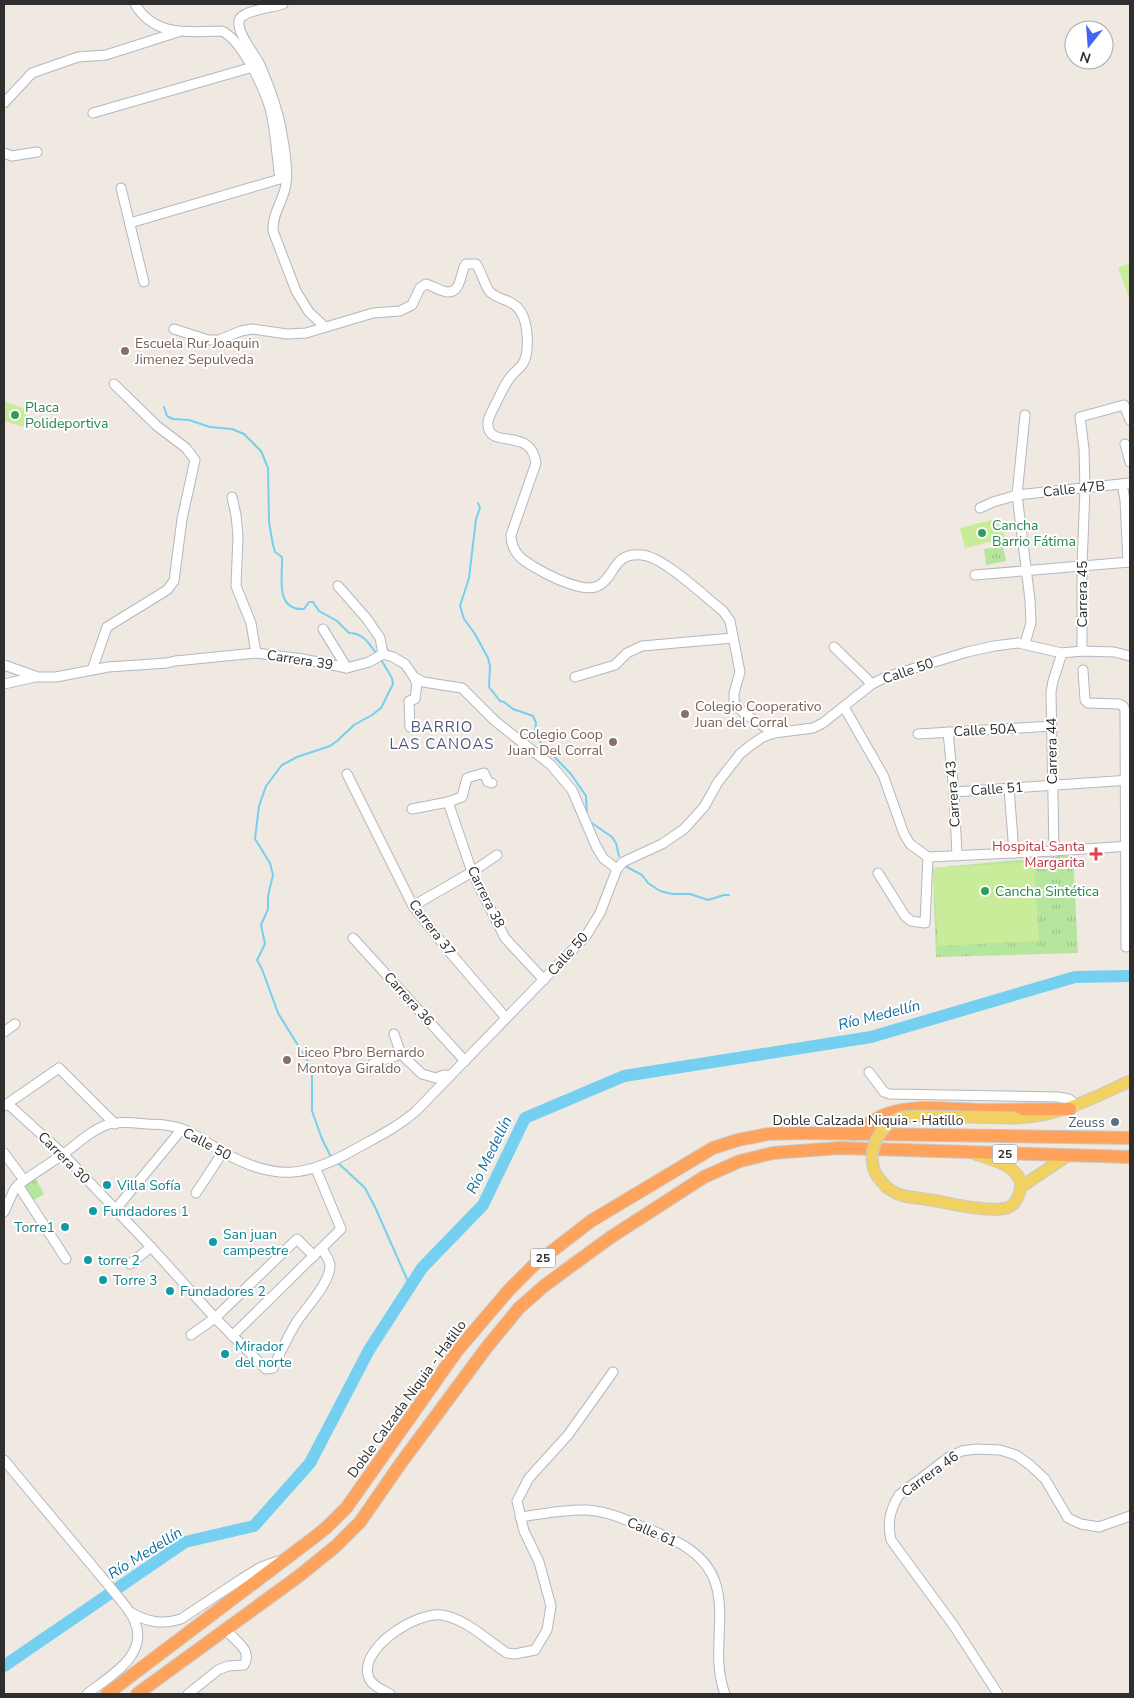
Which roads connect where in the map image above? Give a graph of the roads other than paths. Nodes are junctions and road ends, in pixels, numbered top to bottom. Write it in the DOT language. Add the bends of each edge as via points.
graph roads {
  1 [pos="135,4"];
  2 [pos="283,4"];
  3 [pos="178,32"];
  4 [pos="253,67"];
  5 [pos="4,103"];
  6 [pos="93,113"];
  7 [pos="37,152"];
  8 [pos="4,153"];
  9 [pos="283,178"];
  10 [pos="121,188"];
  11 [pos="130,223"];
  12 [pos="144,282"];
  13 [pos="325,327"];
  14 [pos="174,330"];
  15 [pos="114,384"];
  16 [pos="1025,415"];
  17 [pos="1130,420"];
  18 [pos="1125,444"];
  19 [pos="1130,462"];
  20 [pos="1126,484"];
  21 [pos="1085,489"];
  22 [pos="1017,495"];
  23 [pos="232,498"];
  24 [pos="980,508"];
  25 [pos="1129,562"];
  26 [pos="1082,566"];
  27 [pos="1026,571"];
  28 [pos="976,575"];
  29 [pos="338,586"];
  30 [pos="323,629"];
  31 [pos="733,638"];
  32 [pos="1025,643"];
  33 [pos="834,647"];
  34 [pos="1082,651"];
  35 [pos="1062,652"];
  36 [pos="256,653"];
  37 [pos="383,654"];
  38 [pos="1130,656"];
  39 [pos="4,665"];
  40 [pos="346,668"];
  41 [pos="92,670"];
  42 [pos="1083,670"];
  43 [pos="35,677"];
  44 [pos="414,677"];
  45 [pos="575,677"];
  46 [pos="4,684"];
  47 [pos="872,684"];
  48 [pos="844,708"];
  49 [pos="1052,726"];
  50 [pos="410,727"];
  51 [pos="948,732"];
  52 [pos="774,733"];
  53 [pos="918,734"];
  54 [pos="347,774"];
  55 [pos="1128,780"];
  56 [pos="492,783"];
  57 [pos="1053,785"];
  58 [pos="1009,788"];
  59 [pos="954,792"];
  60 [pos="448,802"];
  61 [pos="412,809"];
  62 [pos="1128,846"];
  63 [pos="1054,851"];
  64 [pos="1014,853"];
  65 [pos="497,855"];
  66 [pos="957,856"];
  67 [pos="928,857"];
  68 [pos="616,869"];
  69 [pos="472,872"];
  70 [pos="878,873"];
  71 [pos="413,906"];
  72 [pos="1128,911"];
  73 [pos="353,938"];
  74 [pos="1126,946"];
  75 [pos="544,980"];
  76 [pos="506,1018"];
  77 [pos="15,1024"];
  78 [pos="4,1032"];
  79 [pos="394,1034"];
  80 [pos="402,1054"];
  81 [pos="465,1060"];
  82 [pos="372,1064"];
  83 [pos="869,1072"];
  84 [pos="450,1076"];
  85 [pos="1130,1081"];
  86 [pos="6,1105"];
  87 [pos="1073,1107"];
  88 [pos="115,1124"];
  89 [pos="182,1129"];
  90 [pos="854,1134"];
  91 [pos="1130,1138"];
  92 [pos="223,1152"];
  93 [pos="4,1153"];
  94 [pos="974,1153"];
  95 [pos="63,1154"];
  96 [pos="1067,1156"];
  97 [pos="1130,1158"];
  98 [pos="316,1169"];
  99 [pos="21,1183"];
  100 [pos="1021,1187"];
  101 [pos="196,1193"];
  102 [pos="115,1210"];
  103 [pos="4,1212"];
  104 [pos="151,1247"];
  105 [pos="322,1249"];
  106 [pos="314,1256"];
  107 [pos="66,1259"];
  108 [pos="130,1264"];
  109 [pos="215,1318"];
  110 [pos="192,1335"];
  111 [pos="232,1336"];
  112 [pos="613,1372"];
  113 [pos="4,1460"];
  114 [pos="1130,1516"];
  115 [pos="520,1517"];
  116 [pos="287,1558"];
  117 [pos="130,1612"];
  118 [pos="225,1629"];
  119 [pos="90,1692"];
  120 [pos="107,1694"];
  121 [pos="137,1694"];
  122 [pos="188,1694"];
  123 [pos="390,1694"];
  124 [pos="725,1694"];
  125 [pos="998,1694"];
  1 -- 3 [label="street" via="151,22"];
  2 -- 9 [label="street" via="245,14 239,22 276,106"];
  3 -- 4 [label="street" via="228,34"];
  3 -- 5 [label="street" via="106,55 78,57 32,74"];
  4 -- 6 [label="street"];
  4 -- 9 [label="street" via="272,116"];
  7 -- 8 [label="street" via="12,156"];
  9 -- 11 [label="street"];
  9 -- 13 [label="street" via="284,193 275,213 273,231 296,291"];
  10 -- 11 [label="street"];
  11 -- 12 [label="street"];
  13 -- 14 [label="street" via="287,334 252,329 219,340"];
  13 -- 31 [label="street" via="373,313 400,311 412,305 420,288 426,284 446,292 454,290 466,264 476,264 489,290 514,304 523,316 526,329 523,364 508,380 488,425 494,436 524,442 535,455 536,463 511,535 511,543 519,556 581,588 599,586 624,558 643,555 662,562 723,611 730,621"];
  15 -- 41 [label="street" via="157,426 186,448 195,460 182,519 174,581 167,590 107,627"];
  16 -- 22 [label="street"];
  17 -- 21 [label="street, Carrera 45" via="1124,405 1080,417"];
  18 -- 19 [label="street"];
  20 -- 21 [label="street, Calle 47B"];
  20 -- 25 [label="street"];
  21 -- 22 [label="street, Calle 47B"];
  21 -- 26 [label="street, Carrera 45"];
  22 -- 24 [label="street, Calle 47B"];
  22 -- 27 [label="street"];
  23 -- 36 [label="street" via="238,524 236,586 251,622"];
  25 -- 26 [label="street"];
  26 -- 27 [label="street"];
  26 -- 34 [label="street, Carrera 45"];
  27 -- 28 [label="street"];
  27 -- 32 [label="street" via="1031,623"];
  29 -- 37 [label="street" via="380,638"];
  30 -- 40 [label="street"];
  31 -- 45 [label="street" via="642,646 627,653 615,665"];
  31 -- 52 [label="street" via="740,672 734,703"];
  32 -- 35 [label="street, Calle 50"];
  32 -- 47 [label="street, Calle 50" via="968,652"];
  33 -- 47 [label="street"];
  34 -- 35 [label="street, Calle 50"];
  34 -- 38 [label="street, Calle 50"];
  35 -- 49 [label="street, Carrera 44" via="1051,692"];
  36 -- 40 [label="street, Carrera 39"];
  36 -- 41 [label="street, Carrera 39"];
  37 -- 40 [label="street, Carrera 39" via="369,662"];
  37 -- 44 [label="street" via="405,664"];
  39 -- 43 [label="street"];
  41 -- 43 [label="street, Carrera 39" via="56,677"];
  42 -- 55 [label="street" via="1085,700 1088,703 1119,704 1125,710"];
  43 -- 46 [label="street, Carrera 39"];
  44 -- 50 [label="street" via="417,684 415,699 409,701"];
  44 -- 68 [label="street" via="424,682 462,688 495,721 551,765 572,790 602,858"];
  47 -- 48 [label="street, Calle 50"];
  48 -- 52 [label="street, Calle 50" via="813,728"];
  48 -- 67 [label="street" via="883,775 904,834 910,844"];
  49 -- 51 [label="street, Calle 50A"];
  49 -- 57 [label="street, Carrera 44"];
  51 -- 53 [label="street, Calle 50A"];
  51 -- 59 [label="street, Carrera 43"];
  52 -- 68 [label="street, Calle 50" via="751,744 740,754 722,776 704,807 684,829"];
  54 -- 71 [label="street, Carrera 37"];
  55 -- 57 [label="street, Calle 51"];
  55 -- 62 [label="street"];
  56 -- 60 [label="street" via="484,773 467,778 462,797"];
  57 -- 58 [label="street, Calle 51"];
  57 -- 63 [label="street, Carrera 44"];
  58 -- 59 [label="street, Calle 51"];
  58 -- 64 [label="street"];
  59 -- 66 [label="street, Carrera 43"];
  60 -- 61 [label="street"];
  60 -- 69 [label="street, Carrera 38"];
  62 -- 63 [label="street"];
  62 -- 72 [label="street"];
  63 -- 64 [label="street"];
  64 -- 66 [label="street"];
  65 -- 69 [label="street"];
  66 -- 67 [label="street"];
  67 -- 70 [label="street" via="925,923 911,921 905,916"];
  68 -- 75 [label="street, Calle 50" via="600,913 586,936"];
  69 -- 71 [label="street"];
  69 -- 75 [label="street, Carrera 38" via="505,938"];
  71 -- 76 [label="street, Carrera 37"];
  72 -- 74 [label="street"];
  73 -- 81 [label="street, Carrera 36"];
  75 -- 76 [label="street, Calle 50"];
  76 -- 81 [label="street, Calle 50"];
  77 -- 78 [label="street"];
  79 -- 80 [label="street"];
  80 -- 82 [label="street"];
  80 -- 84 [label="street" via="430,1078"];
  81 -- 84 [label="street, Calle 50"];
  83 -- 87 [label="street" via="884,1092 890,1094 1058,1097 1069,1099"];
  84 -- 98 [label="street, Calle 50" via="400,1124"];
  85 -- 87 [label="main road"];
  86 -- 88 [label="street" via="59,1068"];
  86 -- 95 [label="street, Carrera 30"];
  87 -- 90 [label="highway" via="900,1110 872,1121"];
  87 -- 100 [label="main road, bridge" via="1042,1116 1016,1118 905,1116 894,1120 880,1132 872,1154 877,1175 887,1188 900,1195 997,1209 1014,1204"];
  88 -- 89 [label="street, Calle 50" via="128,1122"];
  88 -- 95 [label="street, Calle 50" via="100,1128"];
  89 -- 92 [label="street, Calle 50"];
  89 -- 102 [label="street"];
  90 -- 91 [label="highway, Doble Calzada Niquia - Hatillo / 25"];
  90 -- 116 [label="highway, Doble Calzada Niquia - Hatillo / 25" via="768,1134 713,1148 567,1238 509,1290 457,1350 347,1507"];
  92 -- 98 [label="street, Calle 50" via="264,1170 302,1172"];
  92 -- 101 [label="street"];
  93 -- 99 [label="street"];
  94 -- 96 [label="highway, Doble Calzada Niquia - Hatillo / 25"];
  94 -- 100 [label="main road" via="1010,1167 1019,1177"];
  94 -- 118 [label="highway, Doble Calzada Niquia - Hatillo / 25" via="838,1148 804,1150 740,1161 704,1176 581,1258 519,1308 401,1462 360,1522 322,1558"];
  95 -- 99 [label="street, Calle 50"];
  95 -- 102 [label="street, Carrera 30"];
  96 -- 97 [label="highway, Doble Calzada Niquia - Hatillo / 25"];
  96 -- 100 [label="main road"];
  98 -- 105 [label="street" via="341,1230"];
  99 -- 103 [label="street, Calle 50"];
  99 -- 107 [label="street"];
  102 -- 104 [label="street, Carrera 30"];
  104 -- 108 [label="street"];
  104 -- 109 [label="street, Carrera 30"];
  105 -- 106 [label="street"];
  105 -- 111 [label="street, Carrera 30" via="330,1267 326,1280 281,1349 273,1368 262,1366"];
  106 -- 109 [label="street" via="297,1239"];
  106 -- 111 [label="street"];
  109 -- 110 [label="street"];
  109 -- 111 [label="street, Carrera 30"];
  112 -- 115 [label="street" via="568,1435 529,1478 517,1501"];
  113 -- 117 [label="street"];
  114 -- 125 [label="street, Carrera 46" via="1099,1527 1068,1518 1044,1479 1016,1455 1000,1450 962,1451 949,1457 899,1495 888,1524 891,1540 954,1626"];
  115 -- 123 [label="street" via="551,1606 547,1630 535,1650 508,1653 460,1620 440,1615 424,1617 397,1631 372,1654 369,1679"];
  115 -- 124 [label="street, Calle 61" via="588,1510 627,1520 671,1538 694,1553 708,1567 716,1586 718,1664"];
  116 -- 117 [label="street" via="261,1568 181,1619 153,1622"];
  116 -- 120 [label="highway, Doble Calzada Niquia - Hatillo / 25"];
  117 -- 119 [label="street" via="138,1632 136,1648 125,1664"];
  118 -- 121 [label="highway, Doble Calzada Niquia - Hatillo / 25"];
  118 -- 122 [label="street" via="247,1652 248,1659 244,1665 218,1670"];
}
